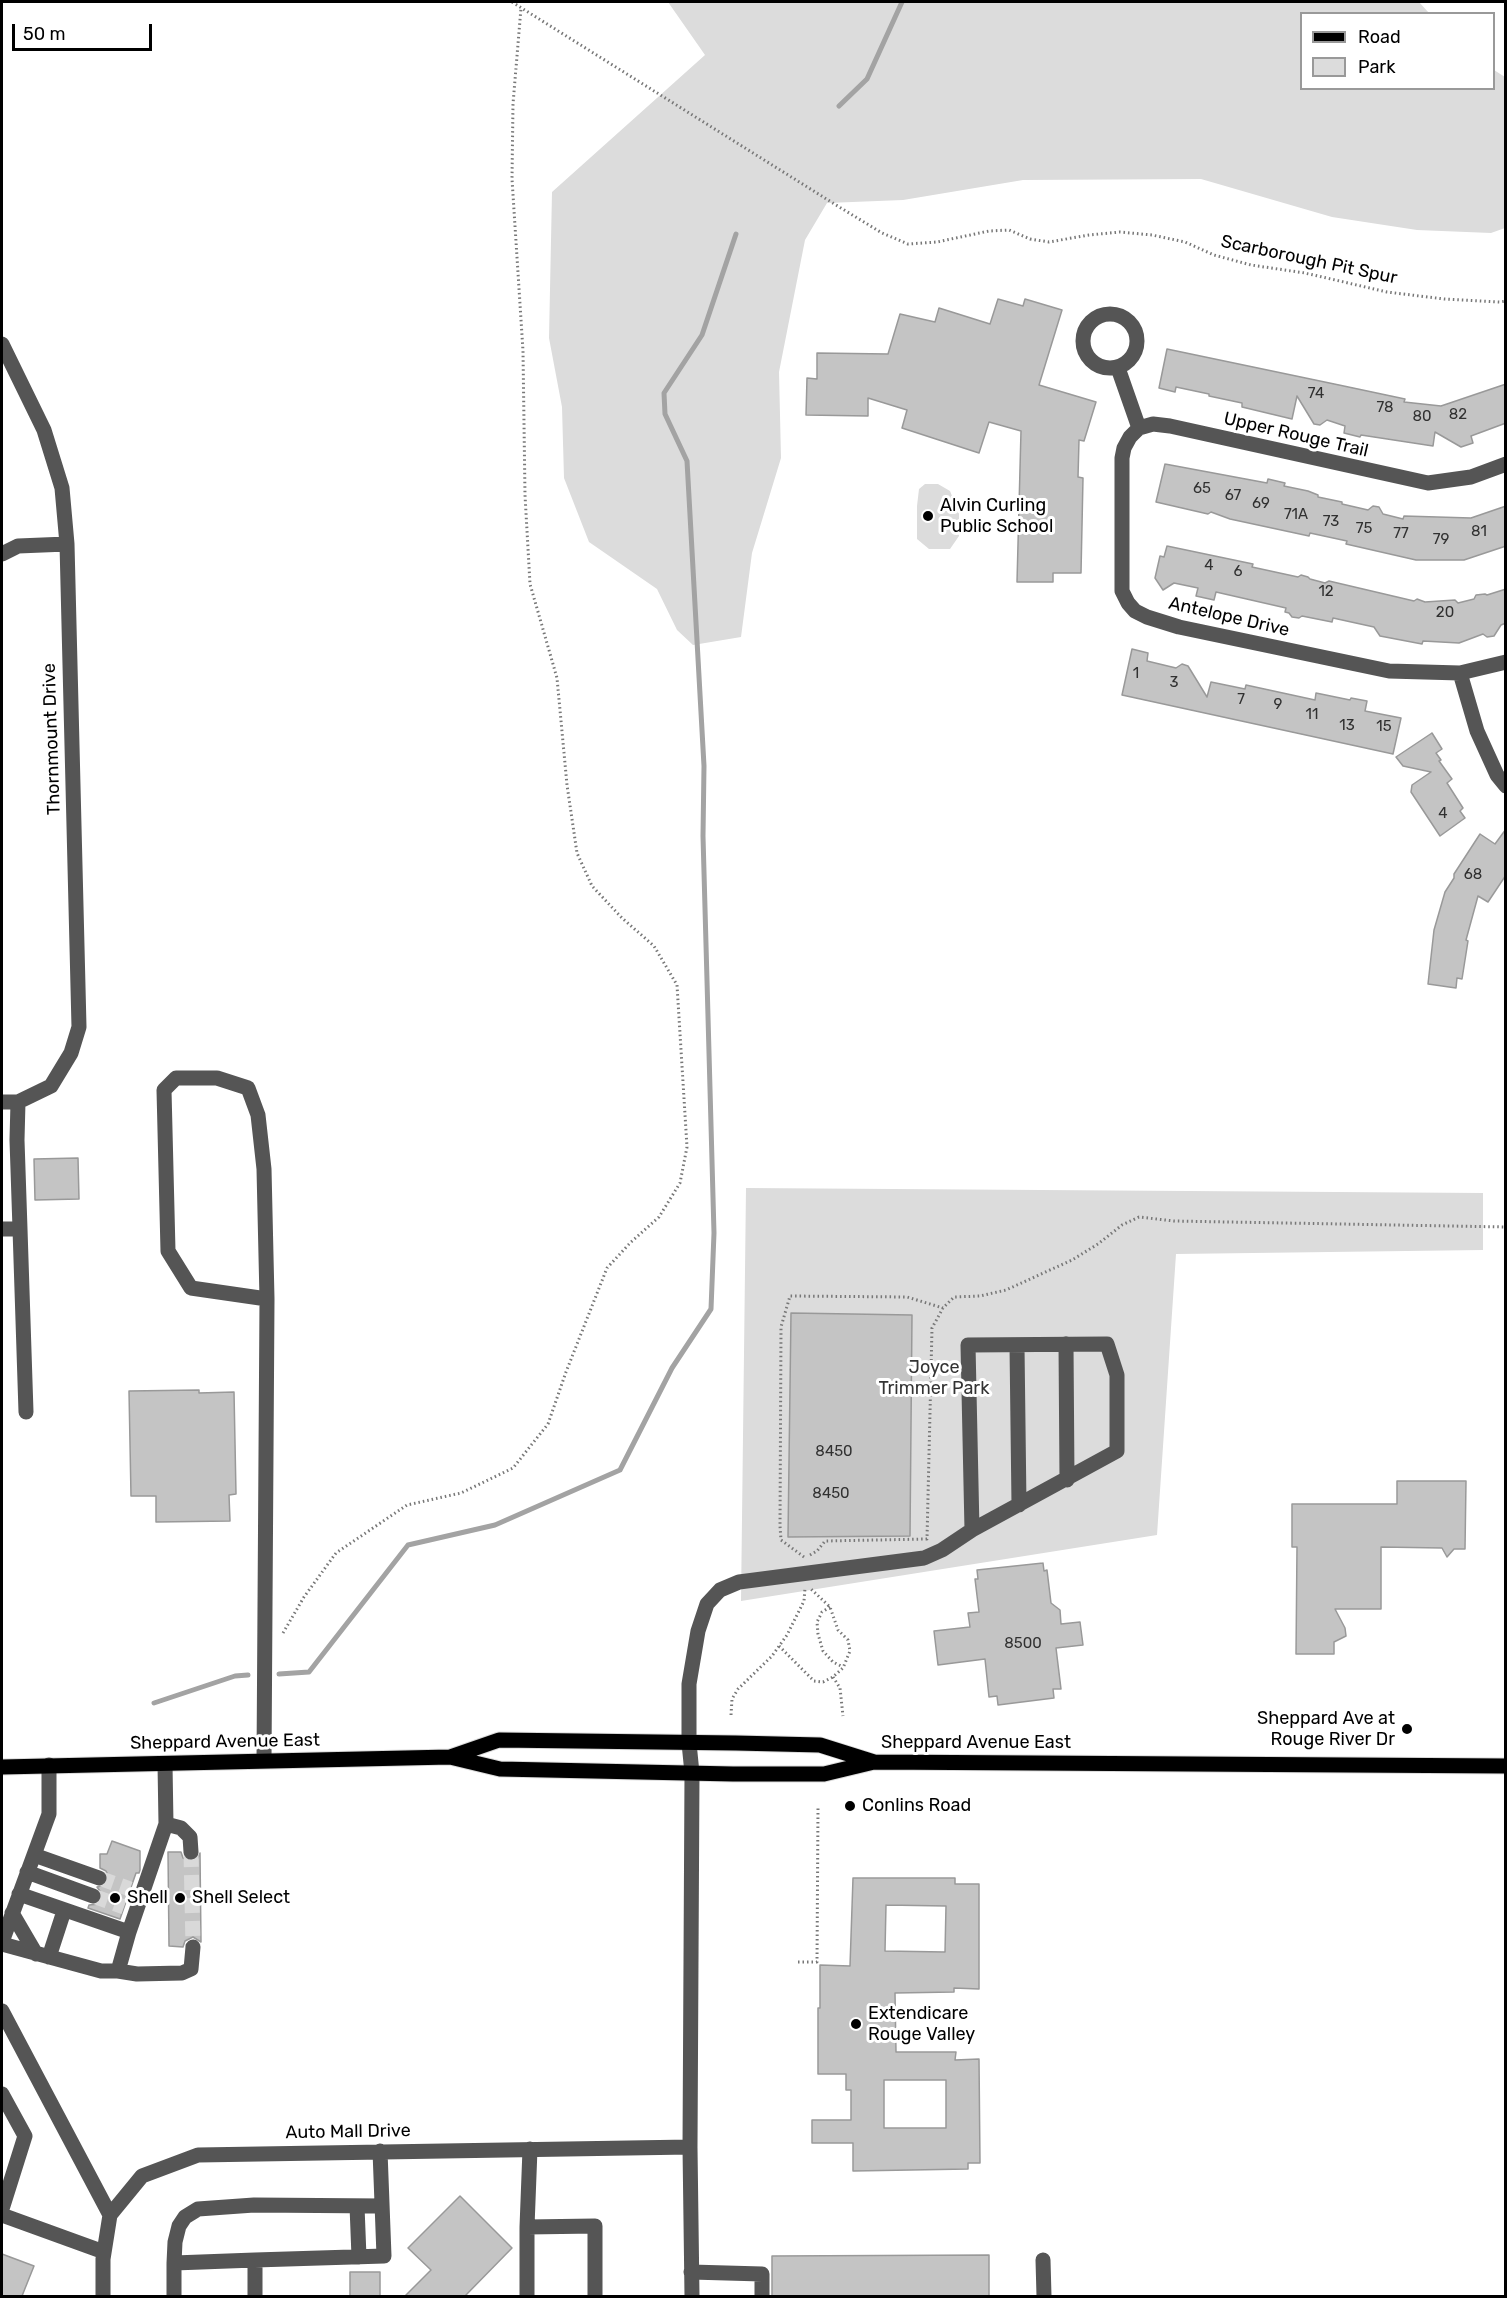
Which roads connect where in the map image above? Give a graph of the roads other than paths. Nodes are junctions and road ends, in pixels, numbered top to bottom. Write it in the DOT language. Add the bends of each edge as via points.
graph roads {
  1 [pos="2,344"];
  2 [pos="1118,368"];
  3 [pos="1139,428"];
  4 [pos="1506,464"];
  5 [pos="67,544"];
  6 [pos="2,554"];
  7 [pos="1506,662"];
  8 [pos="1460,673"];
  9 [pos="1506,786"];
  10 [pos="2,1102"];
  11 [pos="18,1102"];
  12 [pos="2,1229"];
  13 [pos="20,1229"];
  14 [pos="267,1299"];
  15 [pos="1066,1344"];
  16 [pos="1017,1346"];
  17 [pos="26,1412"];
  18 [pos="1067,1480"];
  19 [pos="1019,1505"];
  20 [pos="972,1530"];
  21 [pos="689,1743"];
  22 [pos="450,1757"];
  23 [pos="264,1760"];
  24 [pos="874,1762"];
  25 [pos="165,1764"];
  26 [pos="49,1765"];
  27 [pos="1506,1766"];
  28 [pos="2,1767"];
  29 [pos="692,1773"];
  30 [pos="166,1824"];
  31 [pos="191,1852"];
  32 [pos="34,1855"];
  33 [pos="27,1872"];
  34 [pos="99,1878"];
  35 [pos="19,1894"];
  36 [pos="93,1896"];
  37 [pos="64,1911"];
  38 [pos="12,1913"];
  39 [pos="129,1932"];
  40 [pos="2,1943"];
  41 [pos="194,1947"];
  42 [pos="42,1955"];
  43 [pos="118,1971"];
  44 [pos="2,2011"];
  45 [pos="2,2094"];
  46 [pos="690,2147"];
  47 [pos="530,2149"];
  48 [pos="381,2151"];
  49 [pos="357,2206"];
  50 [pos="382,2206"];
  51 [pos="2,2209"];
  52 [pos="2,2215"];
  53 [pos="110,2215"];
  54 [pos="527,2227"];
  55 [pos="104,2252"];
  56 [pos="359,2257"];
  57 [pos="255,2260"];
  58 [pos="1043,2260"];
  59 [pos="174,2263"];
  60 [pos="691,2272"];
  61 [pos="103,2296"];
  62 [pos="174,2296"];
  63 [pos="255,2296"];
  64 [pos="527,2296"];
  65 [pos="595,2296"];
  66 [pos="692,2296"];
  67 [pos="762,2296"];
  68 [pos="1044,2296"];
  1 -- 5 [label="street, Thornmount Drive" via="44,430 62,488"];
  2 -- 3 [label="street"];
  3 -- 4 [label="street, Upper Rouge Trail" via="1153,424 1170,426 1428,483 1471,477"];
  3 -- 8 [label="street, Antelope Drive" via="1124,448 1122,458 1122,591 1135,611 1179,627 1389,671"];
  5 -- 6 [label="street" via="18,546"];
  5 -- 11 [label="street, Thornmount Drive" via="79,1027 71,1053 51,1086"];
  7 -- 8 [label="street, Antelope Drive"];
  8 -- 9 [label="street" via="1477,731"];
  10 -- 11 [label="street, Thornmount Drive"];
  11 -- 13 [label="street"];
  12 -- 13 [label="street"];
  13 -- 17 [label="street"];
  14 -- 14 [label="street" via="264,1169 258,1115 248,1088 217,1078 176,1078 164,1090 168,1251 191,1288"];
  14 -- 23 [label="street"];
  15 -- 16 [label="street"];
  15 -- 18 [label="street"];
  15 -- 18 [label="street" via="1107,1344 1117,1375 1117,1452"];
  16 -- 19 [label="street"];
  16 -- 20 [label="street" via="968,1345"];
  18 -- 19 [label="street"];
  19 -- 20 [label="street"];
  20 -- 21 [label="street" via="924,1558 739,1582 720,1590 707,1604 698,1631 689,1683"];
  21 -- 22 [label="main road, Sheppard Avenue East" via="499,1740"];
  21 -- 24 [label="main road, Sheppard Avenue East" via="820,1745"];
  21 -- 29 [label="street"];
  22 -- 23 [label="main road, Sheppard Avenue East"];
  22 -- 29 [label="main road, Sheppard Avenue East" via="500,1769"];
  23 -- 25 [label="main road, Sheppard Avenue East"];
  24 -- 27 [label="main road, Sheppard Avenue East"];
  24 -- 29 [label="main road, Sheppard Avenue East" via="824,1774"];
  25 -- 26 [label="main road, Sheppard Avenue East"];
  25 -- 30 [label="street"];
  26 -- 28 [label="main road, Sheppard Avenue East"];
  26 -- 32 [label="street" via="49,1814"];
  29 -- 46 [label="street"];
  30 -- 31 [label="street" via="181,1828 189,1838"];
  30 -- 39 [label="street" via="130,1909"];
  32 -- 33 [label="street"];
  32 -- 34 [label="street"];
  33 -- 35 [label="street"];
  33 -- 36 [label="street"];
  35 -- 37 [label="street"];
  35 -- 38 [label="street"];
  37 -- 39 [label="street"];
  37 -- 42 [label="street"];
  38 -- 40 [label="street"];
  38 -- 42 [label="street"];
  39 -- 43 [label="street"];
  40 -- 42 [label="street"];
  41 -- 43 [label="street" via="191,1969 182,1973"];
  42 -- 43 [label="street" via="101,1971"];
  44 -- 53 [label="street"];
  45 -- 51 [label="street" via="25,2136"];
  46 -- 47 [label="street, Auto Mall Drive"];
  46 -- 60 [label="street"];
  47 -- 48 [label="street, Auto Mall Drive"];
  47 -- 54 [label="street"];
  48 -- 50 [label="street"];
  48 -- 53 [label="street, Auto Mall Drive" via="198,2155 142,2176"];
  49 -- 50 [label="street"];
  49 -- 56 [label="street"];
  49 -- 59 [label="street" via="198,2209 179,2226"];
  50 -- 56 [label="street" via="384,2256"];
  52 -- 55 [label="street"];
  53 -- 55 [label="street"];
  54 -- 64 [label="street"];
  54 -- 65 [label="street" via="595,2226"];
  55 -- 61 [label="street"];
  56 -- 57 [label="street"];
  57 -- 59 [label="street"];
  57 -- 63 [label="street"];
  58 -- 68 [label="street"];
  59 -- 62 [label="street"];
  60 -- 66 [label="street"];
  60 -- 67 [label="street" via="762,2274"];
}
